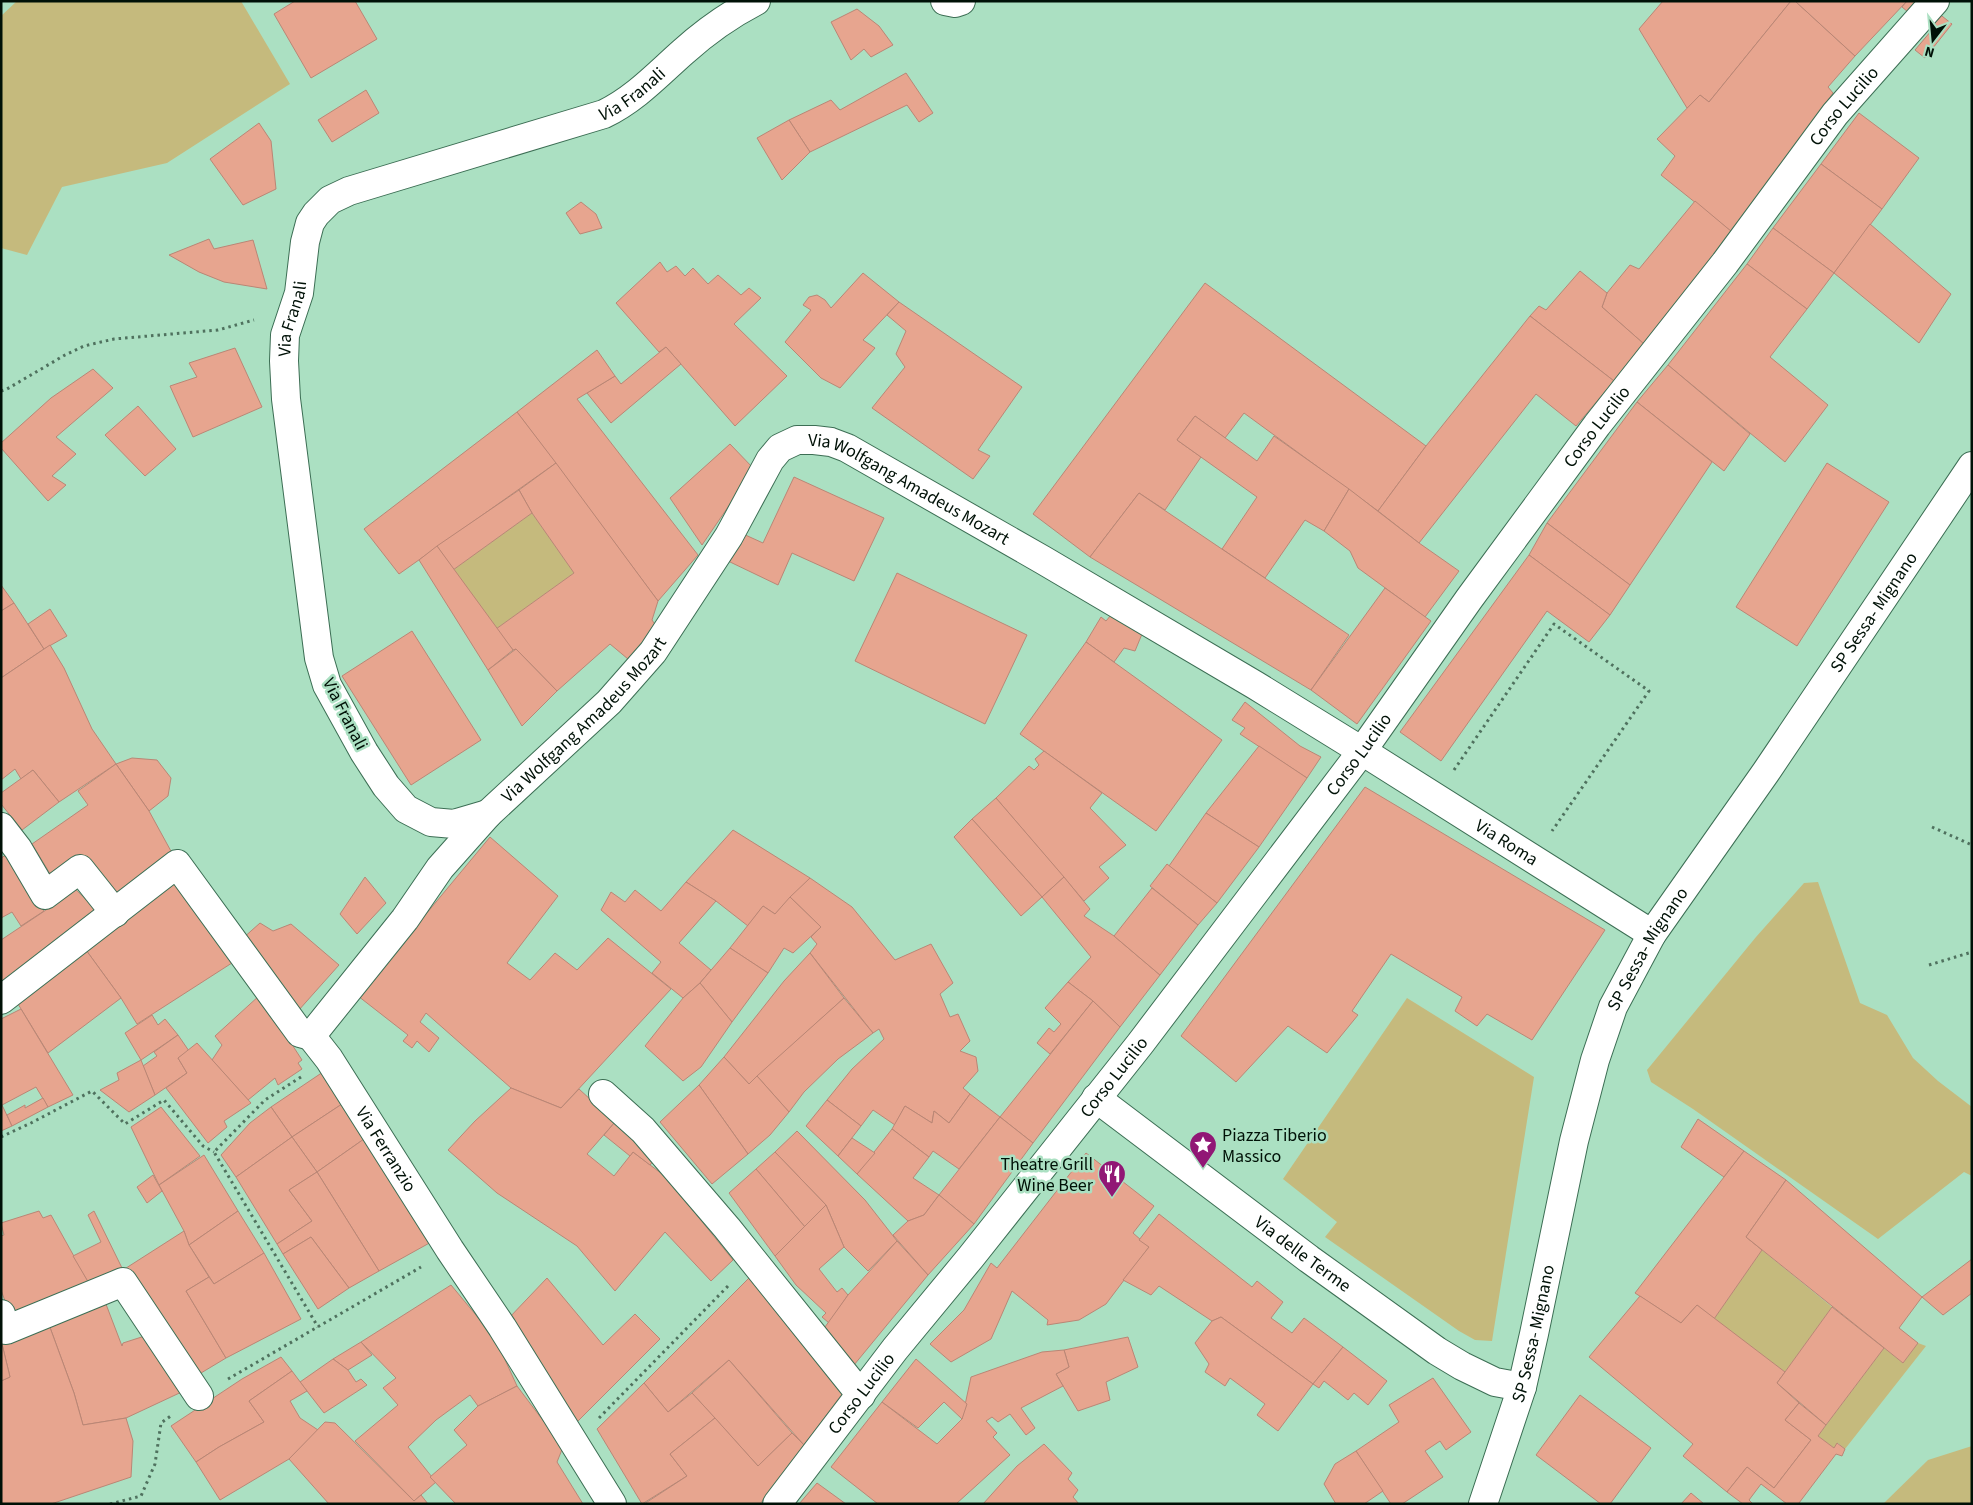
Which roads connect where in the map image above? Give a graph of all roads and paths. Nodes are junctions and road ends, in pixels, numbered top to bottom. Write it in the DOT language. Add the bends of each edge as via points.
graph roads {
  1 [pos="756,1"];
  2 [pos="945,1"];
  3 [pos="961,1"];
  4 [pos="1935,1"];
  5 [pos="294,309"];
  6 [pos="1,391"];
  7 [pos="1972,466"];
  8 [pos="1362,751"];
  9 [pos="1436,797"];
  10 [pos="488,814"];
  11 [pos="1,827"];
  12 [pos="1932,827"];
  13 [pos="1551,833"];
  14 [pos="1972,845"];
  15 [pos="114,913"];
  16 [pos="1652,934"];
  17 [pos="1972,952"];
  18 [pos="1929,965"];
  19 [pos="1,1000"];
  20 [pos="311,1036"];
  21 [pos="329,1059"];
  22 [pos="603,1094"];
  23 [pos="1096,1098"];
  24 [pos="1,1137"];
  25 [pos="214,1152"];
  26 [pos="450,1250"];
  27 [pos="754,1260"];
  28 [pos="1,1314"];
  29 [pos="318,1326"];
  30 [pos="1522,1388"];
  31 [pos="861,1395"];
  32 [pos="198,1396"];
  33 [pos="574,1443"];
  34 [pos="110,1504"];
  35 [pos="612,1504"];
  36 [pos="777,1504"];
  37 [pos="1483,1504"];
  1 -- 5 [label="street, Via Franali" via="684,50 633,98 604,114 395,176 330,200 310,223"];
  2 -- 3 [label="street"];
  4 -- 8 [label="street, Corso Lucilio" via="1836,114 1598,425"];
  5 -- 6 [label="path" via="218,330 84,346"];
  5 -- 10 [label="street, Via Franali" via="285,335 286,399 319,658 327,685 364,752 406,809 431,822 454,824"];
  7 -- 16 [label="street, SP Sessa- Mignano" via="1766,772"];
  8 -- 9 [label="street, Via Roma"];
  8 -- 10 [label="street, Via Wolfgang Amadeus Mozart" via="1060,570 847,448 831,442 798,440 780,448 770,460 728,536 637,671 609,702"];
  8 -- 23 [label="street, Corso Lucilio"];
  9 -- 13 [label="path" via="1554,624 1649,691"];
  9 -- 16 [label="street, Via Roma"];
  10 -- 20 [label="street" via="440,868 405,919"];
  11 -- 15 [label="street" via="18,849 45,896 80,869"];
  12 -- 14 [label="path"];
  15 -- 19 [label="street"];
  15 -- 20 [label="street, Via Ferranzio" via="177,864 300,1033"];
  16 -- 30 [label="street, SP Sessa- Mignano" via="1613,1007 1594,1060"];
  17 -- 18 [label="path"];
  20 -- 21 [label="street, Via Ferranzio"];
  21 -- 25 [label="path" via="265,1100"];
  21 -- 26 [label="street, Via Ferranzio"];
  22 -- 27 [label="street" via="643,1130"];
  23 -- 30 [label="street, Via delle Terme" via="1437,1351 1495,1382"];
  23 -- 31 [label="street, Corso Lucilio"];
  24 -- 25 [label="path" via="92,1091 126,1124 164,1100 204,1146"];
  25 -- 29 [label="path"];
  26 -- 29 [label="path"];
  26 -- 33 [label="street, Via Ferranzio"];
  27 -- 31 [label="street"];
  27 -- 33 [label="path"];
  28 -- 32 [label="street" via="6,1330 123,1282"];
  29 -- 32 [label="path"];
  30 -- 37 [label="street, SP Sessa- Mignano"];
  31 -- 36 [label="street, Corso Lucilio"];
  32 -- 34 [label="path" via="161,1423 155,1464 141,1496"];
  33 -- 35 [label="street, Via Ferranzio"];
}
